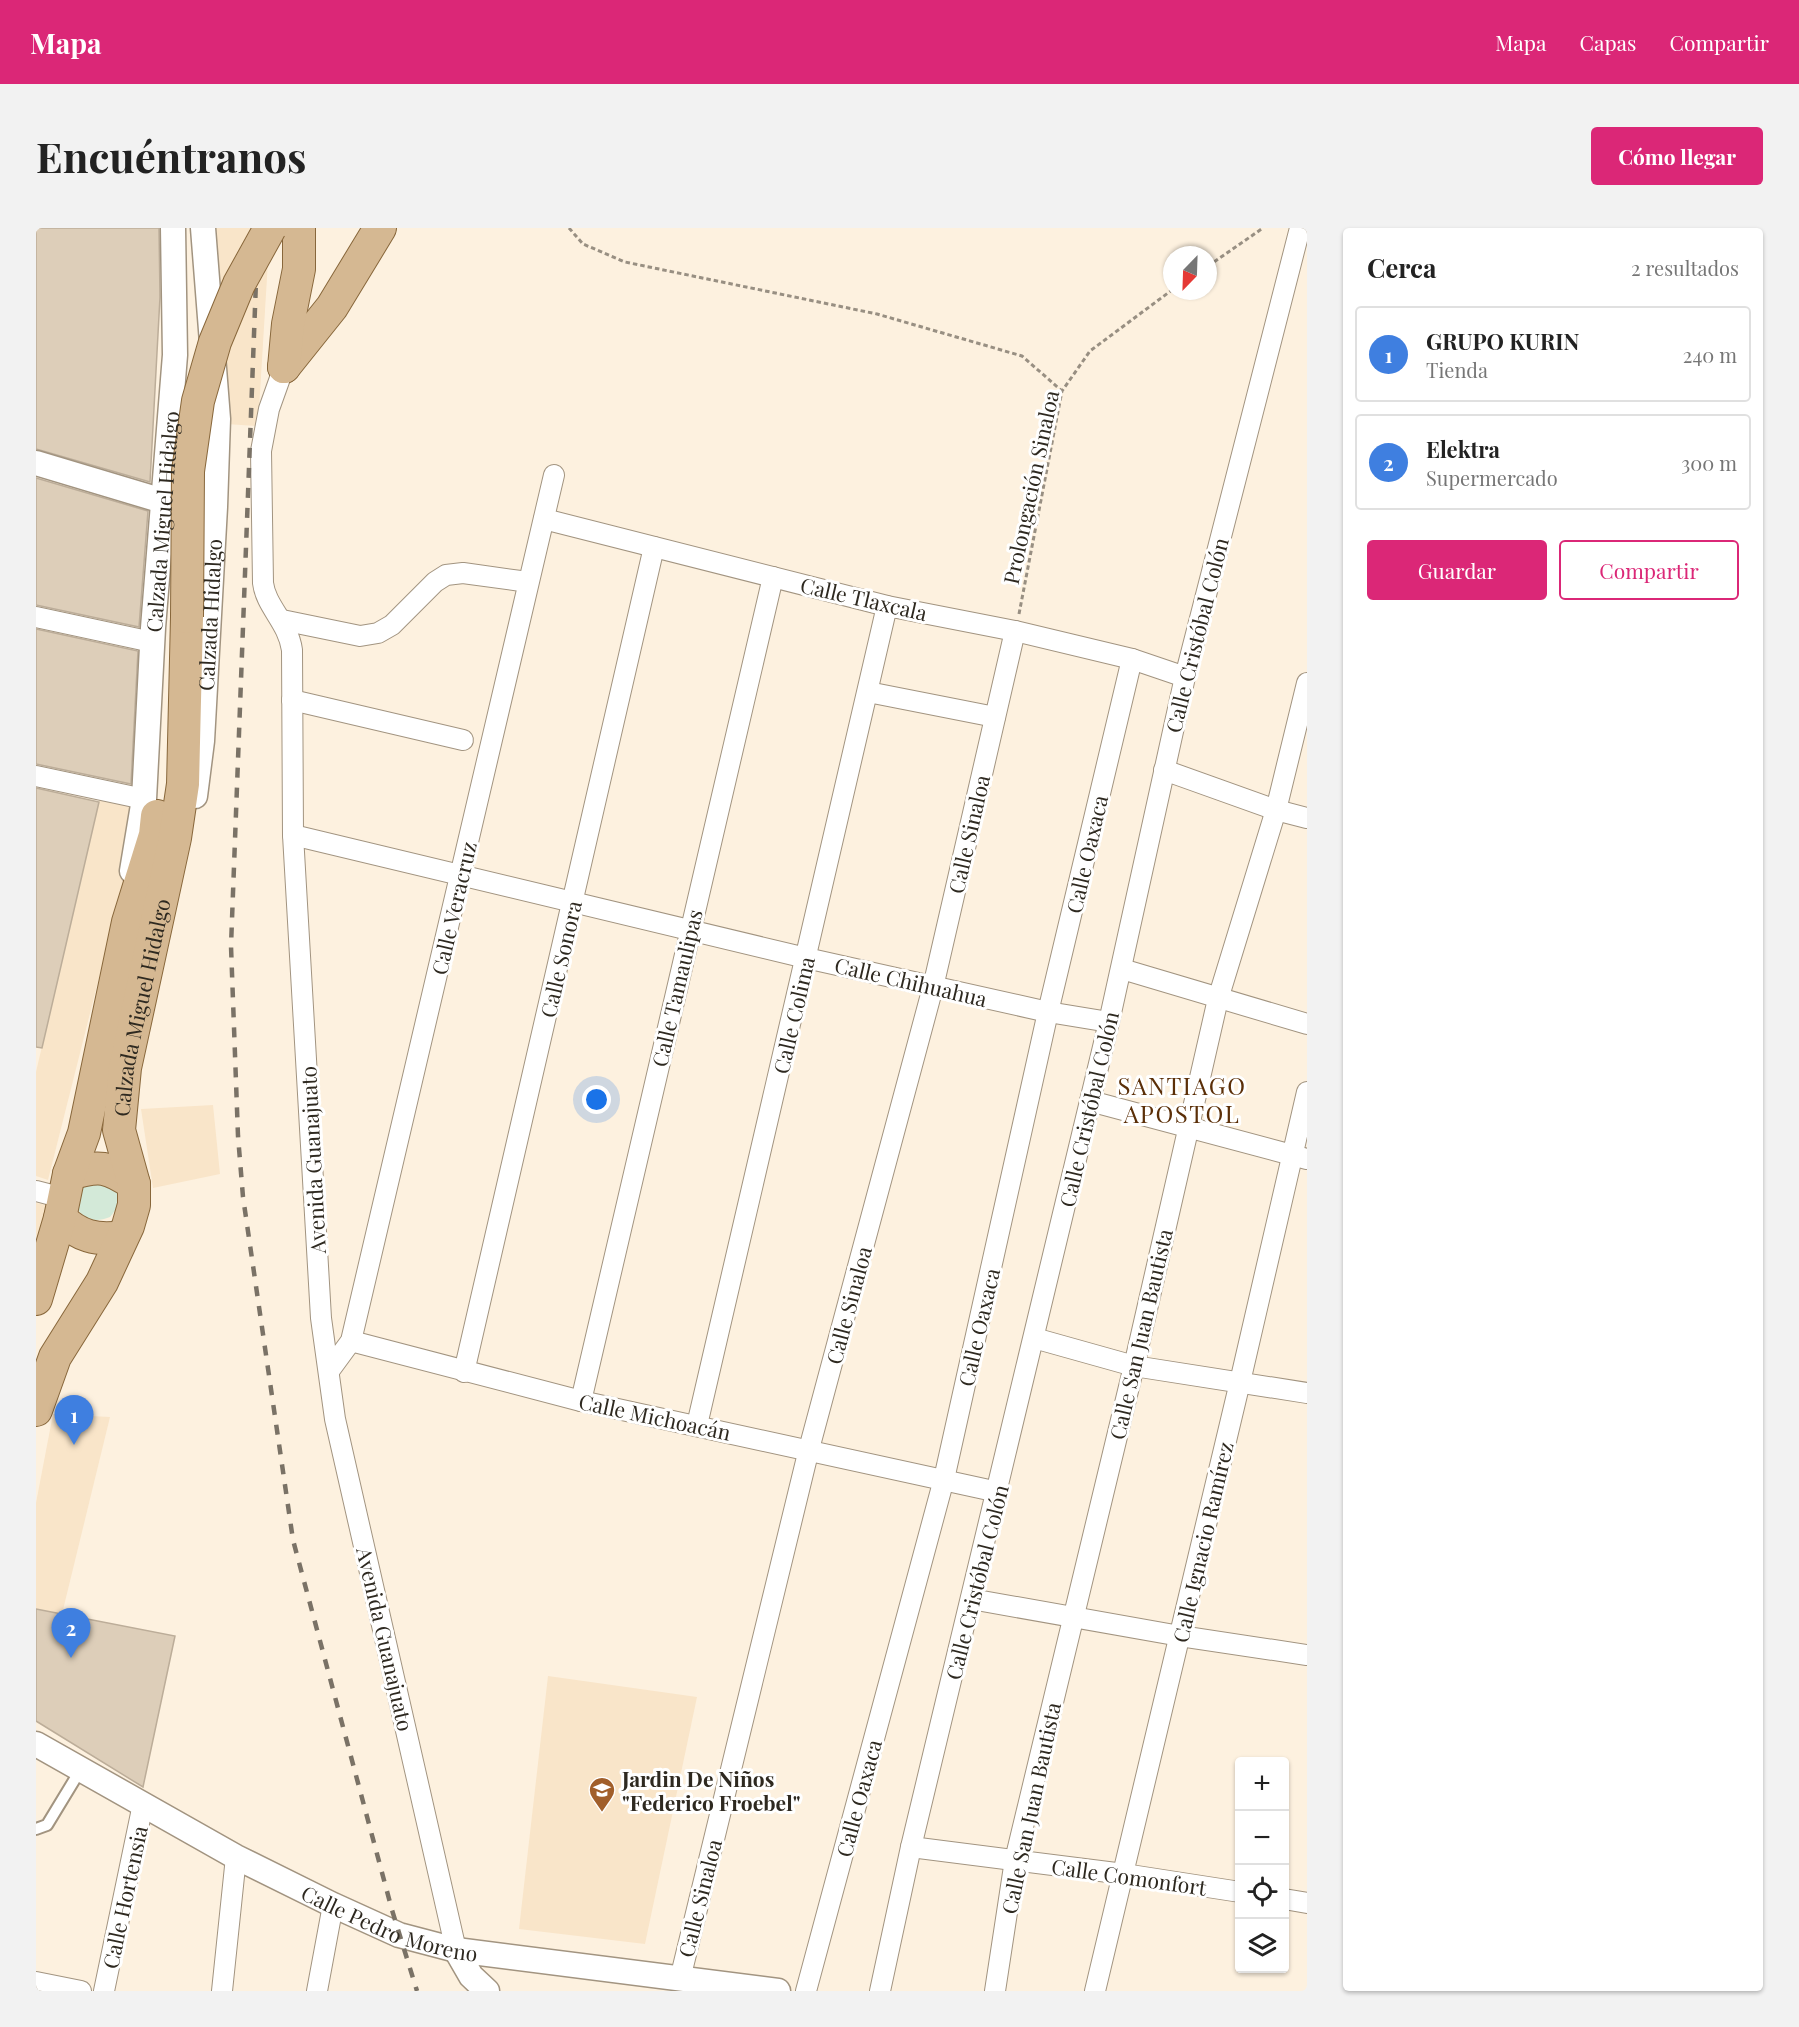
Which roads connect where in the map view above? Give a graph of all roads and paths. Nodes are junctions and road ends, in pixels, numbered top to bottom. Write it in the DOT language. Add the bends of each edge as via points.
graph roads {
  1 [pos="248,228"];
  2 [pos="270,228"];
  3 [pos="299,228"];
  4 [pos="380,228"];
  5 [pos="569,228"];
  6 [pos="1263,228"];
  7 [pos="1300,228"];
  8 [pos="203,231"];
  9 [pos="173,232"];
  10 [pos="1217,260"];
  11 [pos="1163,297"];
  12 [pos="284,367"];
  13 [pos="1062,391"];
  14 [pos="171,408"];
  15 [pos="218,419"];
  16 [pos="36,463"];
  17 [pos="554,475"];
  18 [pos="163,501"];
  19 [pos="215,507"];
  20 [pos="544,519"];
  21 [pos="654,547"];
  22 [pos="773,577"];
  23 [pos="528,582"];
  24 [pos="887,606"];
  25 [pos="178,616"];
  26 [pos="36,617"];
  27 [pos="282,620"];
  28 [pos="1016,631"];
  29 [pos="152,642"];
  30 [pos="1132,659"];
  31 [pos="1185,677"];
  32 [pos="1307,682"];
  33 [pos="868,692"];
  34 [pos="292,700"];
  35 [pos="995,717"];
  36 [pos="463,740"];
  37 [pos="1164,770"];
  38 [pos="36,776"];
  39 [pos="144,799"];
  40 [pos="1276,810"];
  41 [pos="1307,818"];
  42 [pos="293,835"];
  43 [pos="461,874"];
  44 [pos="574,903"];
  45 [pos="128,922"];
  46 [pos="690,930"];
  47 [pos="806,958"];
  48 [pos="1122,969"];
  49 [pos="933,987"];
  50 [pos="142,995"];
  51 [pos="1218,999"];
  52 [pos="1048,1012"];
  53 [pos="1109,1022"];
  54 [pos="1307,1024"];
  55 [pos="1307,1092"];
  56 [pos="1090,1101"];
  57 [pos="1189,1127"];
  58 [pos="1300,1157"];
  59 [pos="134,1184"];
  60 [pos="57,1195"];
  61 [pos="122,1237"];
  62 [pos="36,1299"];
  63 [pos="1034,1338"];
  64 [pos="351,1341"];
  65 [pos="1134,1366"];
  66 [pos="329,1371"];
  67 [pos="464,1372"];
  68 [pos="1240,1382"];
  69 [pos="1307,1393"];
  70 [pos="581,1401"];
  71 [pos="36,1410"];
  72 [pos="697,1425"];
  73 [pos="809,1449"];
  74 [pos="944,1479"];
  75 [pos="998,1492"];
  76 [pos="971,1599"];
  77 [pos="1072,1616"];
  78 [pos="1180,1636"];
  79 [pos="1307,1655"];
  80 [pos="36,1744"];
  81 [pos="81,1769"];
  82 [pos="143,1804"];
  83 [pos="36,1829"];
  84 [pos="911,1847"];
  85 [pos="236,1857"];
  86 [pos="1015,1860"];
  87 [pos="1124,1874"];
  88 [pos="1235,1891"];
  89 [pos="1289,1900"];
  90 [pos="1307,1903"];
  91 [pos="333,1905"];
  92 [pos="456,1950"];
  93 [pos="680,1979"];
  94 [pos="36,1982"];
  95 [pos="81,1991"];
  96 [pos="104,1991"];
  97 [pos="222,1991"];
  98 [pos="317,1991"];
  99 [pos="487,1991"];
  100 [pos="778,1991"];
  101 [pos="806,1991"];
  102 [pos="880,1991"];
  103 [pos="995,1991"];
  104 [pos="1095,1991"];
  1 -- 25 [label="main road" via="211,300 180,400 171,481"];
  2 -- 25 [label="main road, bridge" via="239,284 198,401 188,471"];
  3 -- 12 [label="main road" via="299,269"];
  4 -- 12 [label="main road" via="332,307"];
  5 -- 13 [label="path" via="583,244 625,262 877,314 1022,356"];
  6 -- 10 [label="path"];
  7 -- 31 [label="street, Calle Cristóbal Colón"];
  8 -- 9 [label="street"];
  8 -- 15 [label="street, Calzada Hidalgo"];
  9 -- 14 [label="street, Calzada Miguel Hidalgo" via="176,355"];
  11 -- 13 [label="path, Prolongación Sinaloa" via="1089,351"];
  12 -- 27 [label="street, Avenida Guanajuato" via="269,409 261,451 264,592"];
  13 -- 28 [label="path, Prolongación Sinaloa"];
  14 -- 15 [label="street"];
  14 -- 18 [label="street, Calzada Miguel Hidalgo"];
  15 -- 19 [label="street, Calzada Hidalgo"];
  16 -- 18 [label="street"];
  17 -- 20 [label="street, Calle Veracruz"];
  18 -- 19 [label="street"];
  18 -- 29 [label="street, Calzada Miguel Hidalgo"];
  19 -- 50 [label="street, Calzada Hidalgo" via="202,741 191,828"];
  20 -- 21 [label="street, Calle Tlaxcala"];
  20 -- 23 [label="street, Calle Veracruz"];
  21 -- 22 [label="street, Calle Tlaxcala"];
  21 -- 44 [label="street, Calle Sonora"];
  22 -- 24 [label="street, Calle Tlaxcala"];
  22 -- 46 [label="street, Calle Tamaulipas"];
  23 -- 27 [label="street" via="463,573 446,575 392,626 360,636"];
  23 -- 43 [label="street, Calle Veracruz"];
  24 -- 28 [label="street, Calle Tlaxcala"];
  24 -- 33 [label="street, Calle Colima"];
  25 -- 45 [label="main road, Calzada Miguel Hidalgo" via="155,835"];
  25 -- 50 [label="main road, Calzada Miguel Hidalgo" via="183,784"];
  26 -- 29 [label="street"];
  27 -- 34 [label="street, Avenida Guanajuato" via="291,639"];
  28 -- 30 [label="street, Calle Tlaxcala"];
  28 -- 35 [label="street, Calle Sinaloa"];
  29 -- 39 [label="street, Calzada Miguel Hidalgo"];
  30 -- 31 [label="street, Calle Tlaxcala"];
  30 -- 52 [label="street, Calle Oaxaca"];
  31 -- 37 [label="street, Calle Cristóbal Colón"];
  32 -- 40 [label="street, Calle San Juan Bautista"];
  33 -- 35 [label="street"];
  33 -- 47 [label="street, Calle Colima"];
  34 -- 36 [label="street"];
  34 -- 42 [label="street, Avenida Guanajuato"];
  35 -- 49 [label="street, Calle Sinaloa"];
  37 -- 40 [label="street"];
  37 -- 48 [label="street, Calle Cristóbal Colón"];
  38 -- 39 [label="street"];
  39 -- 45 [label="street, Calzada Miguel Hidalgo" via="128,897"];
  40 -- 41 [label="street"];
  40 -- 51 [label="street, Calle San Juan Bautista"];
  42 -- 43 [label="street, Calle Chihuahua"];
  42 -- 66 [label="street, Avenida Guanajuato" via="321,1318"];
  43 -- 44 [label="street, Calle Chihuahua"];
  43 -- 64 [label="street, Calle Veracruz"];
  44 -- 46 [label="street, Calle Chihuahua"];
  44 -- 67 [label="street, Calle Sonora"];
  45 -- 60 [label="main road, Calzada Miguel Hidalgo" via="84,1133"];
  46 -- 47 [label="street, Calle Chihuahua"];
  46 -- 70 [label="street, Calle Tamaulipas"];
  47 -- 49 [label="street, Calle Chihuahua"];
  47 -- 72 [label="street, Calle Colima"];
  48 -- 51 [label="street"];
  48 -- 53 [label="street, Calle Cristóbal Colón"];
  49 -- 52 [label="street, Calle Chihuahua"];
  49 -- 73 [label="street, Calle Sinaloa"];
  50 -- 59 [label="main road, Calzada Miguel Hidalgo" via="125,1068 119,1130"];
  51 -- 54 [label="street"];
  51 -- 57 [label="street, Calle San Juan Bautista"];
  52 -- 53 [label="street, Calle Chihuahua"];
  52 -- 74 [label="street, Calle Oaxaca"];
  53 -- 56 [label="street, Calle Cristóbal Colón"];
  55 -- 58 [label="street, Calle Ignacio Ramírez"];
  56 -- 57 [label="street"];
  56 -- 63 [label="street, Calle Cristóbal Colón"];
  57 -- 58 [label="street"];
  57 -- 65 [label="street, Calle San Juan Bautista"];
  58 -- 68 [label="street, Calle Ignacio Ramírez"];
  59 -- 60 [label="main road" via="103,1167 86,1169"];
  59 -- 61 [label="main road, Calzada Miguel Hidalgo" via="134,1205"];
  60 -- 61 [label="main road" via="72,1230 105,1240"];
  60 -- 62 [label="main road, Calzada Miguel Hidalgo"];
  61 -- 71 [label="main road, Calzada Miguel Hidalgo" via="102,1282 55,1357"];
  63 -- 65 [label="street"];
  63 -- 75 [label="street, Calle Cristóbal Colón"];
  64 -- 66 [label="street"];
  64 -- 67 [label="street, Calle Michoacán"];
  65 -- 68 [label="street"];
  65 -- 77 [label="street, Calle San Juan Bautista"];
  66 -- 92 [label="street, Avenida Guanajuato" via="335,1419"];
  67 -- 70 [label="street, Calle Michoacán"];
  68 -- 69 [label="street"];
  68 -- 78 [label="street, Calle Ignacio Ramírez"];
  70 -- 72 [label="street, Calle Michoacán"];
  72 -- 73 [label="street, Calle Michoacán"];
  73 -- 74 [label="street, Calle Michoacán"];
  73 -- 93 [label="street, Calle Sinaloa"];
  74 -- 75 [label="street, Calle Michoacán"];
  74 -- 101 [label="street, Calle Oaxaca"];
  75 -- 76 [label="street, Calle Cristóbal Colón"];
  76 -- 77 [label="street"];
  76 -- 84 [label="street, Calle Cristóbal Colón"];
  77 -- 78 [label="street"];
  77 -- 86 [label="street, Calle San Juan Bautista"];
  78 -- 79 [label="street"];
  78 -- 87 [label="street, Calle Ignacio Ramírez"];
  80 -- 81 [label="street, Calle Pedro Moreno"];
  81 -- 82 [label="street, Calle Pedro Moreno"];
  81 -- 83 [label="lane" via="47,1825"];
  82 -- 85 [label="street, Calle Pedro Moreno"];
  82 -- 96 [label="street, Calle Hortensia"];
  84 -- 86 [label="street, Calle Comonfort"];
  84 -- 102 [label="street, Calle Cristóbal Colón"];
  85 -- 91 [label="street, Calle Pedro Moreno"];
  85 -- 97 [label="street"];
  86 -- 87 [label="street, Calle Comonfort"];
  86 -- 103 [label="street, Calle San Juan Bautista"];
  87 -- 88 [label="street, Calle Comonfort"];
  87 -- 104 [label="street, Calle Ignacio Ramírez"];
  89 -- 90 [label="street"];
  91 -- 92 [label="street, Calle Pedro Moreno" via="399,1935"];
  91 -- 98 [label="street"];
  92 -- 93 [label="street, Calle Pedro Moreno"];
  92 -- 99 [label="street" via="471,1976"];
  93 -- 100 [label="street, Calle Pedro Moreno"];
  94 -- 95 [label="street"];
}
